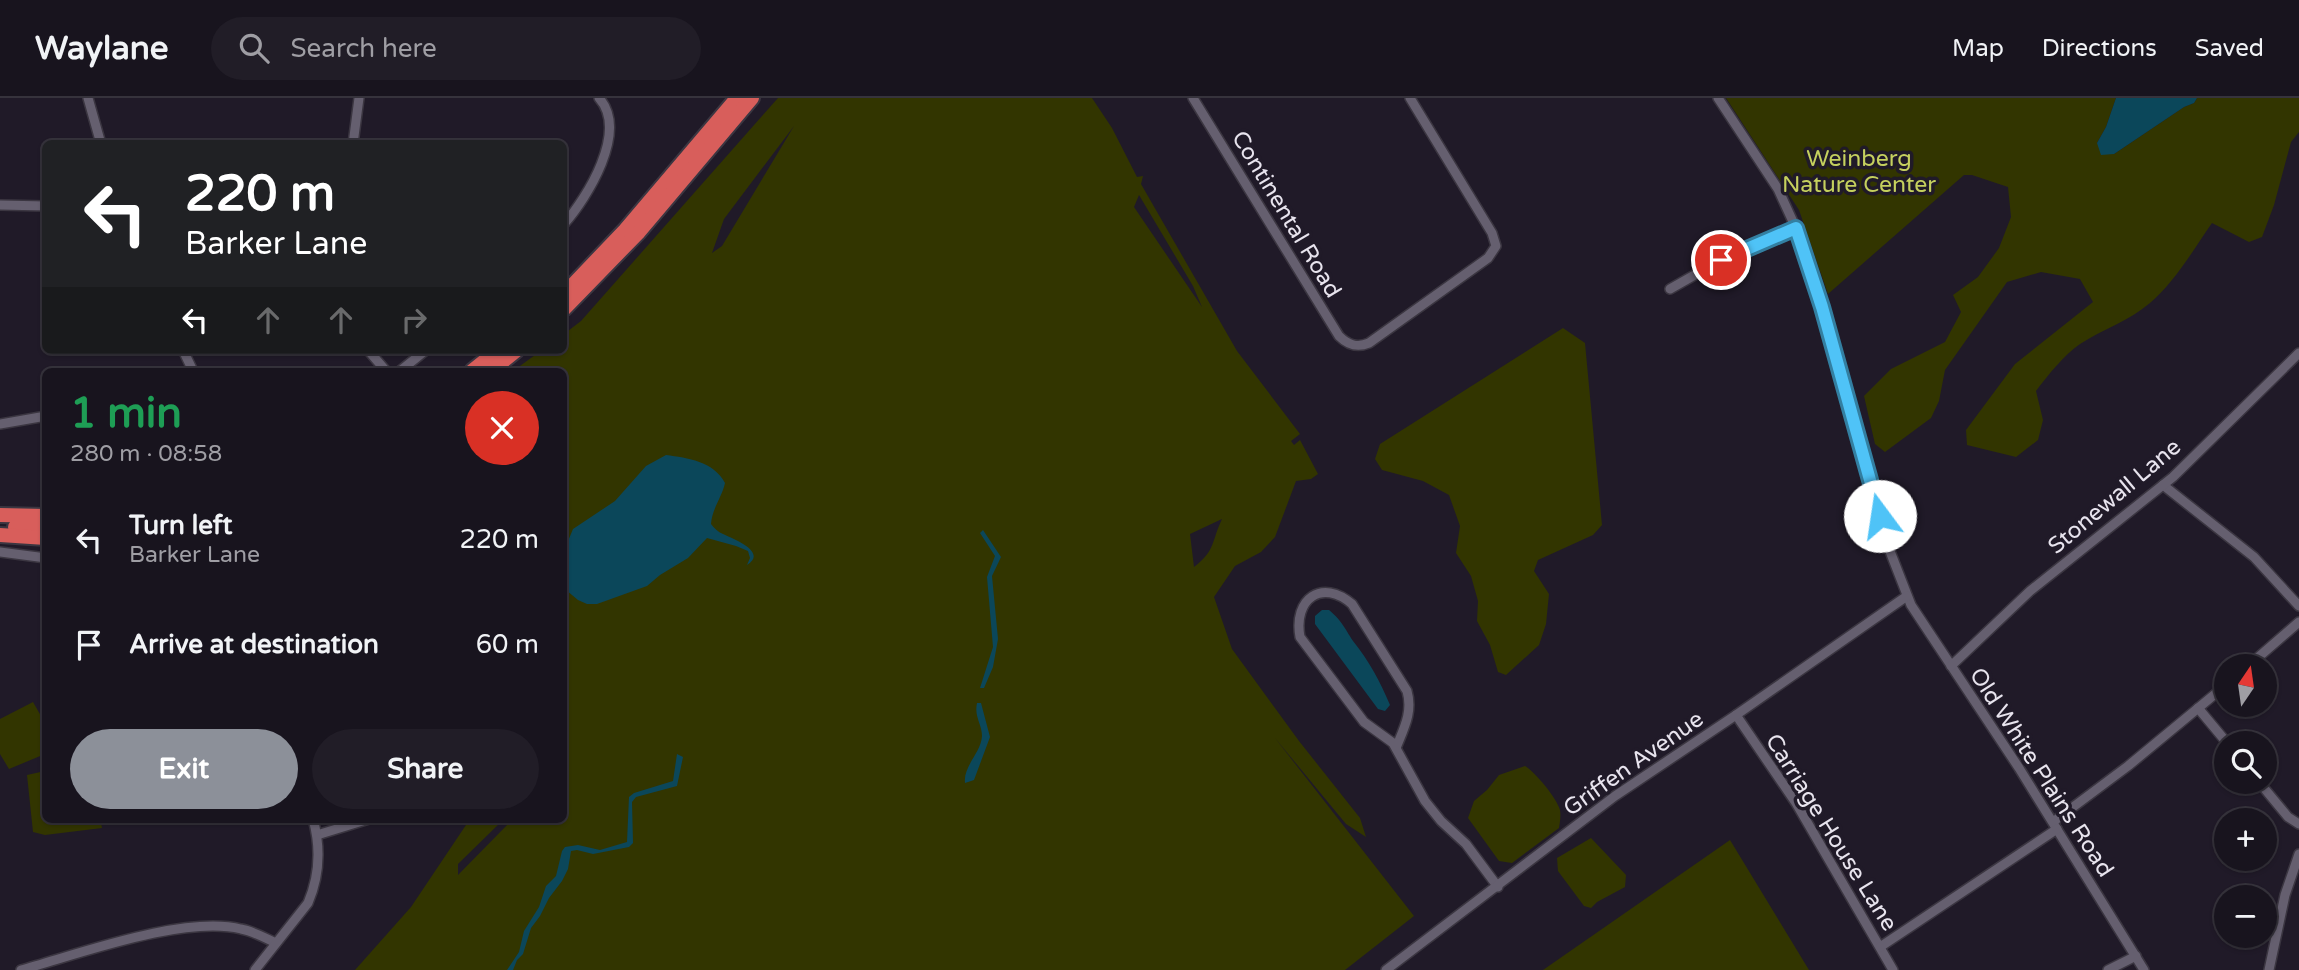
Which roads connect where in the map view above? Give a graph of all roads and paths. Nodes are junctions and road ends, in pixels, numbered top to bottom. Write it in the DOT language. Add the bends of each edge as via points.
graph roads {
  1 [pos="88,98"];
  2 [pos="359,98"];
  3 [pos="599,98"];
  4 [pos="737,98"];
  5 [pos="752,98"];
  6 [pos="1193,98"];
  7 [pos="1410,98"];
  8 [pos="1718,98"];
  9 [pos="100,140"];
  10 [pos="354,140"];
  11 [pos="0,205"];
  12 [pos="42,206"];
  13 [pos="567,220"];
  14 [pos="1796,228"];
  15 [pos="1670,289"];
  16 [pos="567,291"];
  17 [pos="567,306"];
  18 [pos="2299,353"];
  19 [pos="371,354"];
  20 [pos="421,354"];
  21 [pos="493,354"];
  22 [pos="513,354"];
  23 [pos="383,368"];
  24 [pos="404,368"];
  25 [pos="476,368"];
  26 [pos="497,368"];
  27 [pos="42,417"];
  28 [pos="0,424"];
  29 [pos="2163,485"];
  30 [pos="0,516"];
  31 [pos="42,516"];
  32 [pos="0,527"];
  33 [pos="42,527"];
  34 [pos="0,535"];
  35 [pos="42,538"];
  36 [pos="0,552"];
  37 [pos="42,557"];
  38 [pos="1907,596"];
  39 [pos="2299,606"];
  40 [pos="2299,622"];
  41 [pos="2262,654"];
  42 [pos="1951,666"];
  43 [pos="2214,695"];
  44 [pos="2198,708"];
  45 [pos="1736,715"];
  46 [pos="2217,731"];
  47 [pos="1396,748"];
  48 [pos="2269,794"];
  49 [pos="314,823"];
  50 [pos="356,823"];
  51 [pos="2299,824"];
  52 [pos="2055,825"];
  53 [pos="317,835"];
  54 [pos="2299,854"];
  55 [pos="2297,865"];
  56 [pos="1498,887"];
  57 [pos="276,943"];
  58 [pos="1880,947"];
  59 [pos="2136,956"];
  60 [pos="21,970"];
  61 [pos="255,970"];
  62 [pos="1386,970"];
  63 [pos="1893,970"];
  64 [pos="2108,970"];
  65 [pos="2144,970"];
  66 [pos="2269,970"];
  1 -- 9 [label="street"];
  2 -- 10 [label="street"];
  3 -- 13 [label="street" via="609,114 604,155 591,189"];
  4 -- 16 [label="highway"];
  5 -- 17 [label="highway" via="639,232"];
  6 -- 7 [label="street, Continental Road" via="1334,328 1344,341 1362,346 1493,251 1496,243"];
  8 -- 14 [label="street, Old White Plains Road" via="1778,189"];
  11 -- 12 [label="street"];
  14 -- 15 [label="street" via="1721,260"];
  14 -- 38 [label="street, Old White Plains Road" via="1886,541"];
  18 -- 29 [label="street, Stonewall Lane"];
  19 -- 23 [label="street"];
  20 -- 24 [label="street"];
  21 -- 25 [label="highway"];
  22 -- 26 [label="highway"];
  27 -- 28 [label="street"];
  29 -- 39 [label="street" via="2254,557"];
  29 -- 42 [label="street, Stonewall Lane" via="2030,591"];
  30 -- 31 [label="highway"];
  32 -- 33 [label="highway"];
  34 -- 35 [label="highway"];
  36 -- 37 [label="street"];
  38 -- 42 [label="street, Old White Plains Road"];
  38 -- 45 [label="street, Griffen Avenue"];
  40 -- 41 [label="street"];
  42 -- 52 [label="street, Old White Plains Road"];
  43 -- 44 [label="street"];
  44 -- 46 [label="street"];
  44 -- 52 [label="street"];
  45 -- 56 [label="street, Griffen Avenue" via="1615,796"];
  45 -- 58 [label="street, Carriage House Lane" via="1796,803"];
  47 -- 47 [label="street" via="1364,722 1300,637 1299,612 1315,594 1342,595 1352,604 1407,691 1410,713"];
  47 -- 56 [label="street" via="1425,801"];
  48 -- 51 [label="street"];
  49 -- 53 [label="street"];
  50 -- 53 [label="street"];
  52 -- 58 [label="street" via="2048,835"];
  52 -- 59 [label="street, Old White Plains Road"];
  53 -- 57 [label="street" via="318,868 309,903"];
  54 -- 55 [label="street"];
  55 -- 66 [label="street" via="2285,895"];
  56 -- 62 [label="street, Griffen Avenue"];
  57 -- 60 [label="street" via="243,929 198,926"];
  57 -- 61 [label="street"];
  58 -- 63 [label="street, Carriage House Lane"];
  59 -- 64 [label="street"];
  59 -- 65 [label="street, Old White Plains Road"];
}
